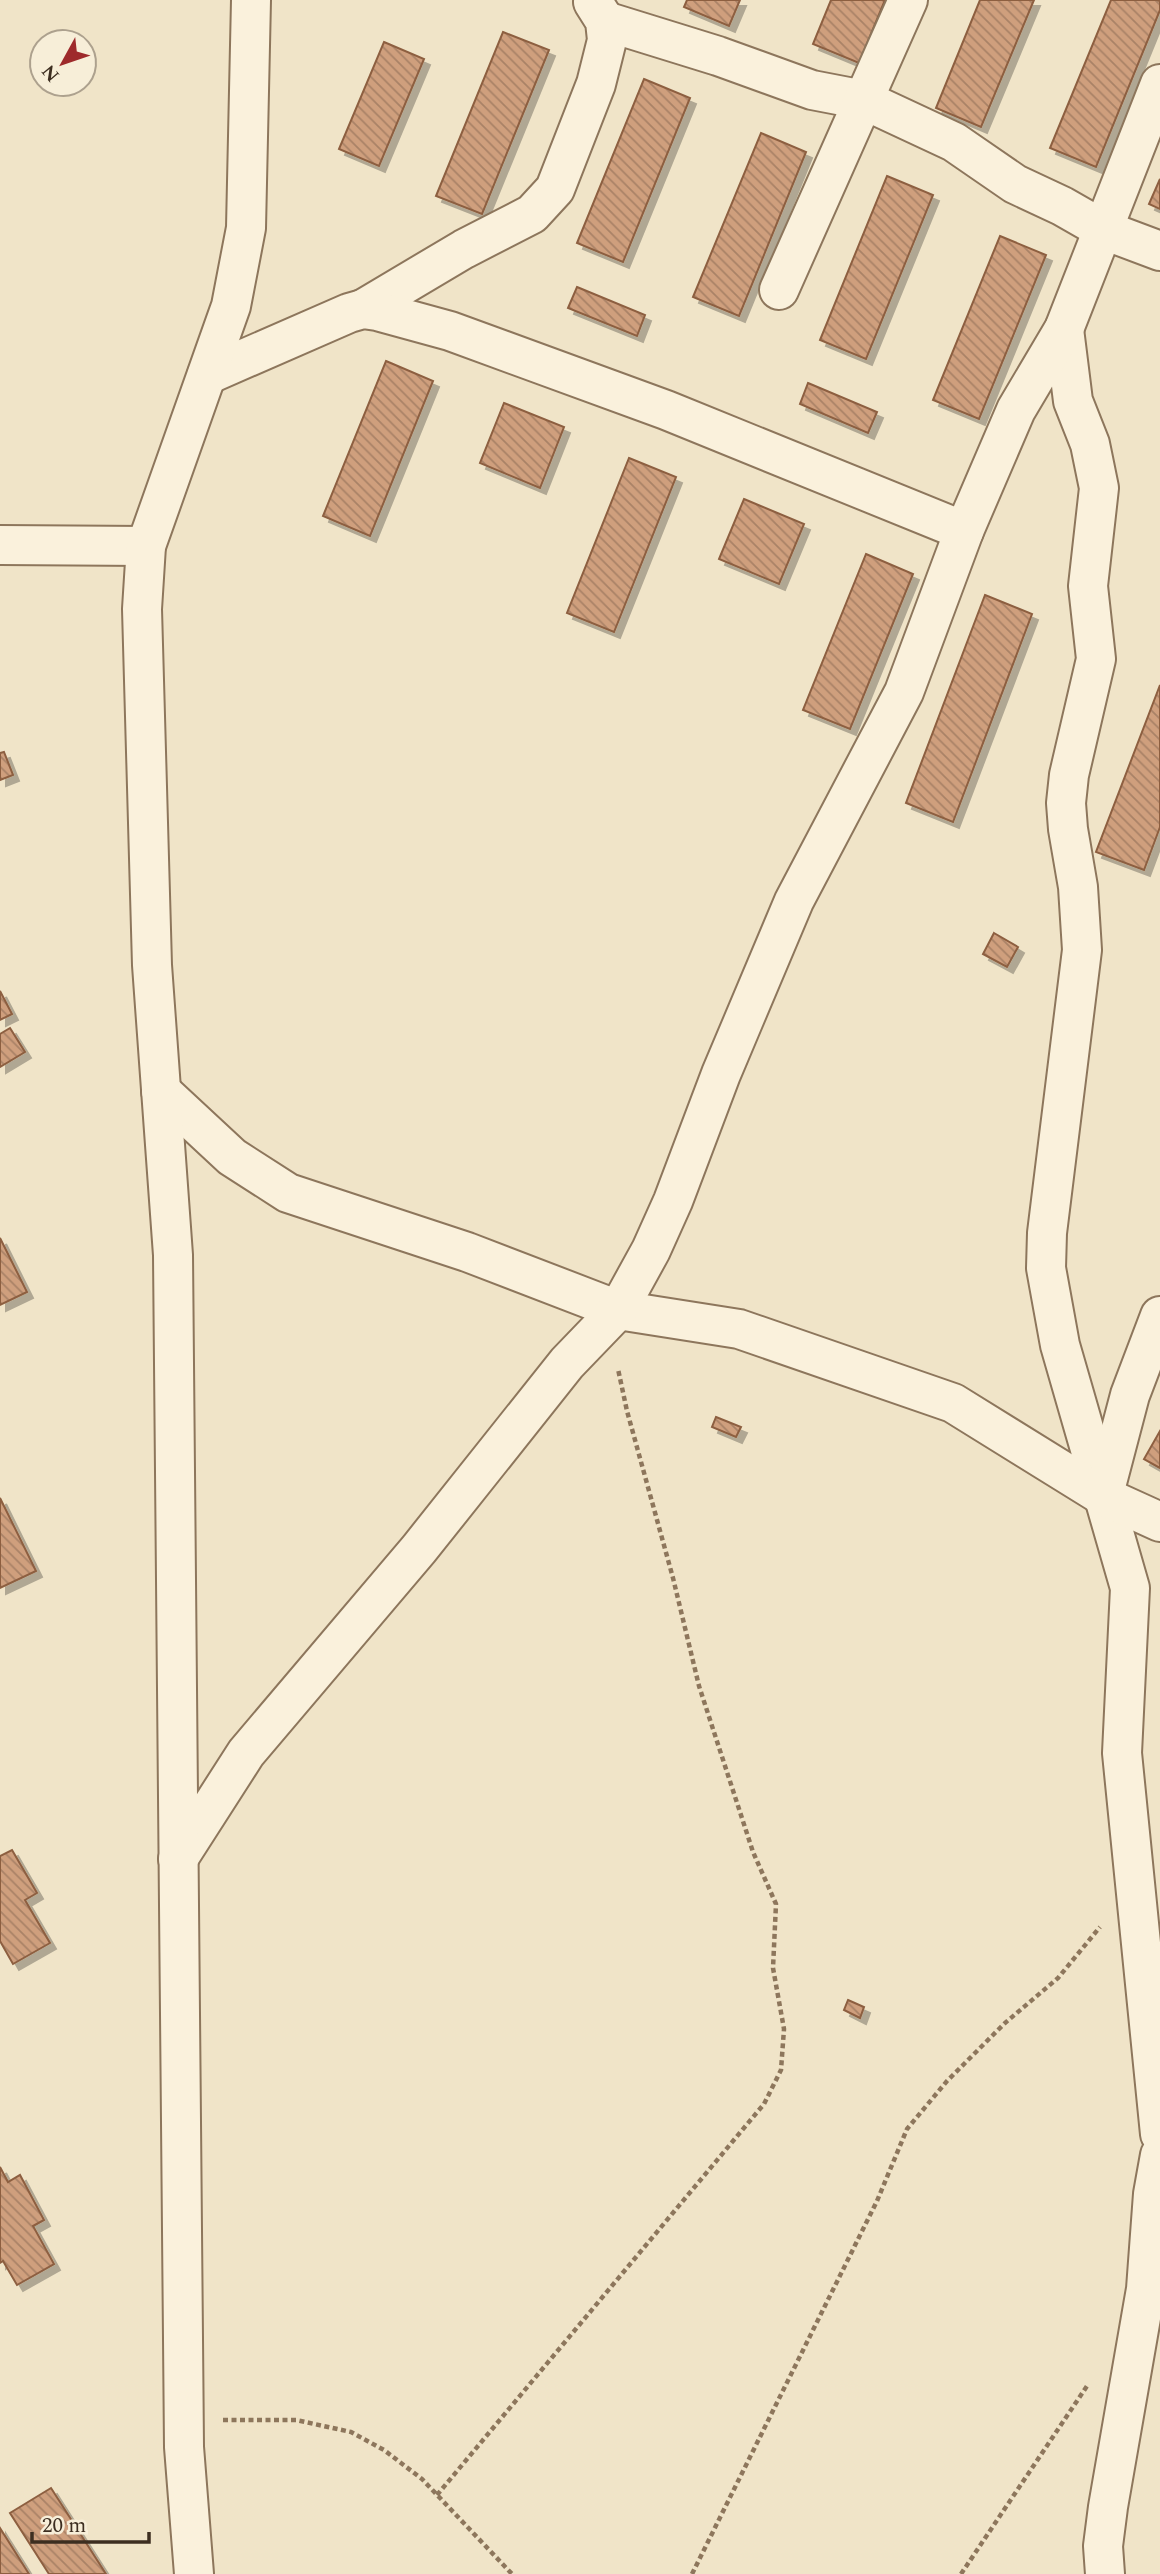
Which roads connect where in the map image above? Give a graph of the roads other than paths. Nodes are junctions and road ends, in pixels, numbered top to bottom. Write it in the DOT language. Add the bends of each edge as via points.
graph roads {
  1 [pos="251,0"];
  2 [pos="908,0"];
  3 [pos="598,10"];
  4 [pos="1160,84"];
  5 [pos="864,100"];
  6 [pos="1104,230"];
  7 [pos="1160,251"];
  8 [pos="779,290"];
  9 [pos="363,309"];
  10 [pos="1064,329"];
  11 [pos="207,375"];
  12 [pos="964,531"];
  13 [pos="0,545"];
  14 [pos="146,546"];
  15 [pos="161,1091"];
  16 [pos="612,1315"];
  17 [pos="1160,1316"];
  18 [pos="1103,1496"];
  19 [pos="1160,1522"];
  20 [pos="178,1859"];
  21 [pos="1160,2134"];
  22 [pos="1160,2155"];
  23 [pos="194,2574"];
  24 [pos="1105,2574"];
  1 -- 11 [label="street" via="246,228 231,306"];
  2 -- 5 [label="street"];
  3 -- 5 [label="street" via="812,90"];
  3 -- 9 [label="street" via="607,40 596,84 555,189 544,204"];
  4 -- 6 [label="street"];
  5 -- 6 [label="street" via="954,142 1014,184"];
  5 -- 8 [label="street"];
  6 -- 7 [label="street"];
  6 -- 10 [label="street"];
  9 -- 11 [label="street"];
  9 -- 12 [label="street" via="450,331 666,410"];
  10 -- 12 [label="street" via="1016,410"];
  10 -- 18 [label="street" via="1073,401 1098,480 1088,586 1096,659 1066,803 1082,950 1046,1268 1060,1345"];
  11 -- 14 [label="street"];
  12 -- 16 [label="street" via="904,692 794,901 673,1201 651,1250"];
  13 -- 14 [label="street"];
  14 -- 15 [label="street" via="142,610 152,965"];
  15 -- 16 [label="street" via="232,1157 288,1193 467,1252"];
  15 -- 20 [label="street" via="173,1255"];
  16 -- 18 [label="street" via="739,1329 953,1403"];
  16 -- 20 [label="street" via="567,1363 419,1549 246,1753"];
  17 -- 18 [label="street" via="1130,1395"];
  18 -- 19 [label="street"];
  18 -- 21 [label="street" via="1130,1588 1122,1753"];
  20 -- 23 [label="street" via="184,2428"];
  22 -- 24 [label="street" via="1146,2289 1108,2507"];
}
